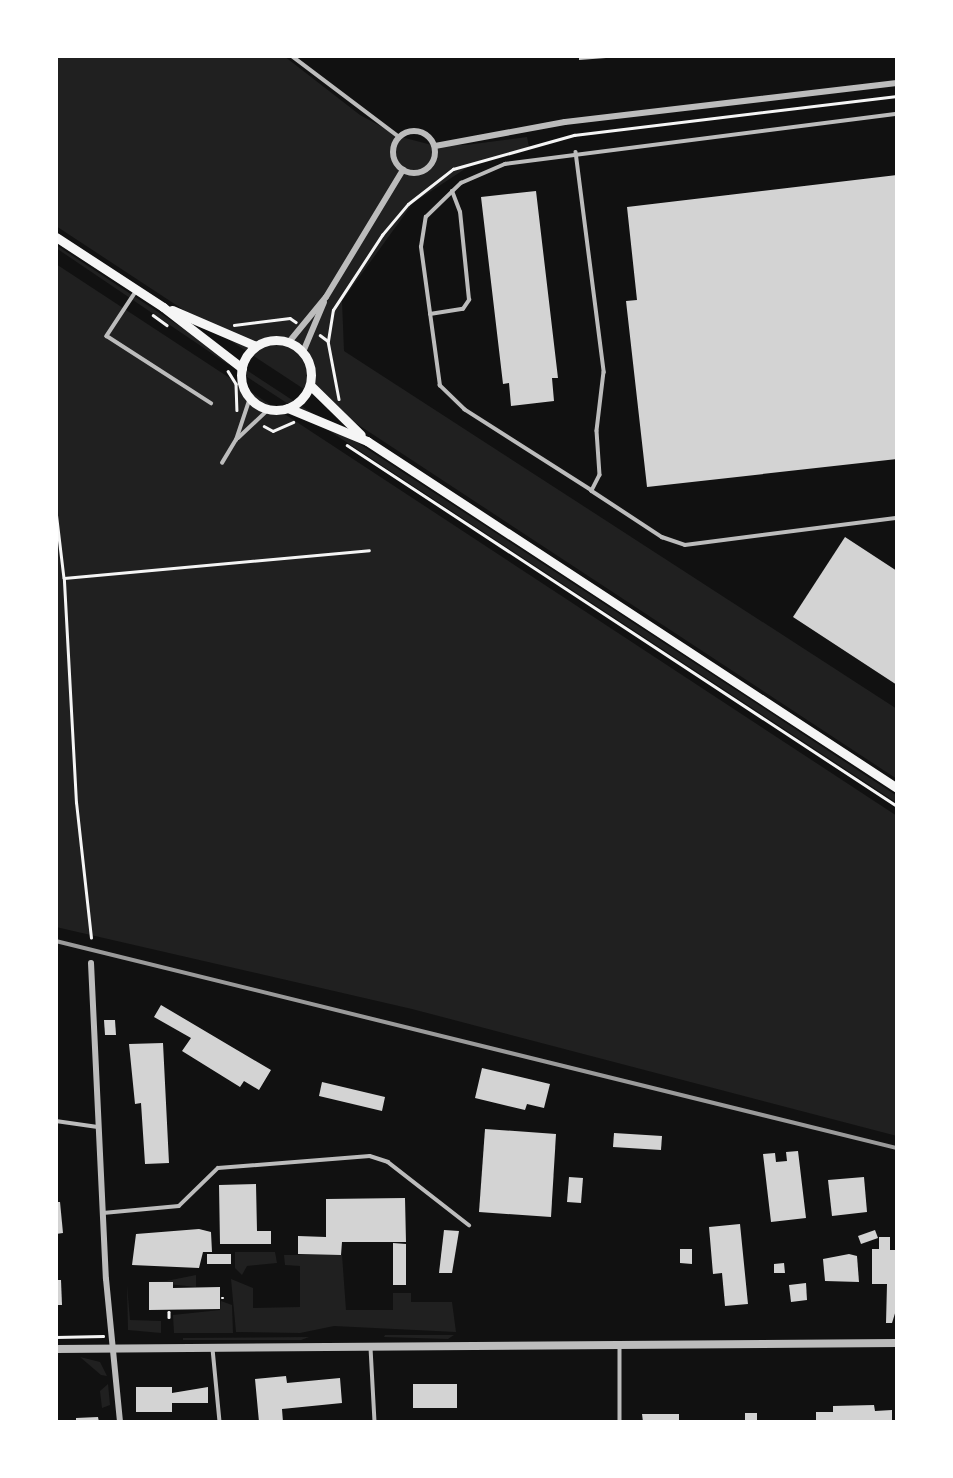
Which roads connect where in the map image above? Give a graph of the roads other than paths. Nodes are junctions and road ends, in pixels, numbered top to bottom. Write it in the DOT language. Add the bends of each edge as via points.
graph roads {
  1 [pos="292,56"];
  2 [pos="897,83"];
  3 [pos="897,114"];
  4 [pos="398,136"];
  5 [pos="435,146"];
  6 [pos="576,152"];
  7 [pos="403,170"];
  8 [pos="452,191"];
  9 [pos="56,237"];
  10 [pos="137,290"];
  11 [pos="326,297"];
  12 [pos="163,307"];
  13 [pos="430,314"];
  14 [pos="289,342"];
  15 [pos="256,346"];
  16 [pos="303,352"];
  17 [pos="242,368"];
  18 [pos="310,385"];
  19 [pos="250,398"];
  20 [pos="211,403"];
  21 [pos="288,408"];
  22 [pos="269,409"];
  23 [pos="236,440"];
  24 [pos="367,441"];
  25 [pos="222,463"];
  26 [pos="593,491"];
  27 [pos="897,519"];
  28 [pos="897,788"];
  29 [pos="91,963"];
  30 [pos="56,1121"];
  31 [pos="98,1127"];
  32 [pos="103,1213"];
  33 [pos="469,1225"];
  34 [pos="897,1343"];
  35 [pos="620,1344"];
  36 [pos="371,1346"];
  37 [pos="56,1349"];
  38 [pos="111,1349"];
  39 [pos="213,1349"];
  40 [pos="120,1422"];
  41 [pos="220,1422"];
  42 [pos="375,1422"];
  43 [pos="620,1422"];
  1 -- 4 [label="lane"];
  2 -- 5 [label="street" via="565,122"];
  3 -- 6 [label="lane"];
  4 -- 5 [label="street" via="416,130 428,135"];
  4 -- 7 [label="street" via="392,154"];
  5 -- 7 [label="street" via="427,169"];
  6 -- 8 [label="lane" via="505,164"];
  6 -- 26 [label="lane" via="604,372 597,432 600,475"];
  7 -- 11 [label="street"];
  8 -- 13 [label="lane" via="426,217 422,229"];
  8 -- 13 [label="lane" via="460,212 469,300 463,309"];
  9 -- 10 [label="main road"];
  10 -- 12 [label="main road"];
  10 -- 20 [label="lane" via="107,336"];
  11 -- 14 [label="street"];
  11 -- 16 [label="street"];
  12 -- 15 [label="main road"];
  12 -- 17 [label="main road"];
  13 -- 26 [label="lane" via="440,386 447,396"];
  14 -- 15 [label="main road" via="272,340"];
  14 -- 16 [label="main road"];
  15 -- 17 [label="main road"];
  16 -- 18 [label="main road" via="311,368"];
  17 -- 19 [label="main road"];
  18 -- 21 [label="main road" via="302,399"];
  18 -- 24 [label="main road"];
  19 -- 22 [label="main road"];
  19 -- 23 [label="lane"];
  21 -- 22 [label="main road"];
  21 -- 24 [label="main road"];
  22 -- 23 [label="lane"];
  23 -- 25 [label="lane"];
  24 -- 28 [label="main road"];
  26 -- 27 [label="lane" via="662,537 685,545"];
  29 -- 31 [label="street"];
  30 -- 31 [label="lane"];
  31 -- 32 [label="street"];
  32 -- 33 [label="lane" via="179,1206 218,1168 370,1156 388,1162"];
  32 -- 38 [label="street"];
  34 -- 35 [label="street"];
  35 -- 36 [label="street"];
  35 -- 43 [label="lane"];
  36 -- 39 [label="street"];
  36 -- 42 [label="lane"];
  37 -- 38 [label="street"];
  38 -- 39 [label="street"];
  38 -- 40 [label="street"];
  39 -- 41 [label="lane"];
}
